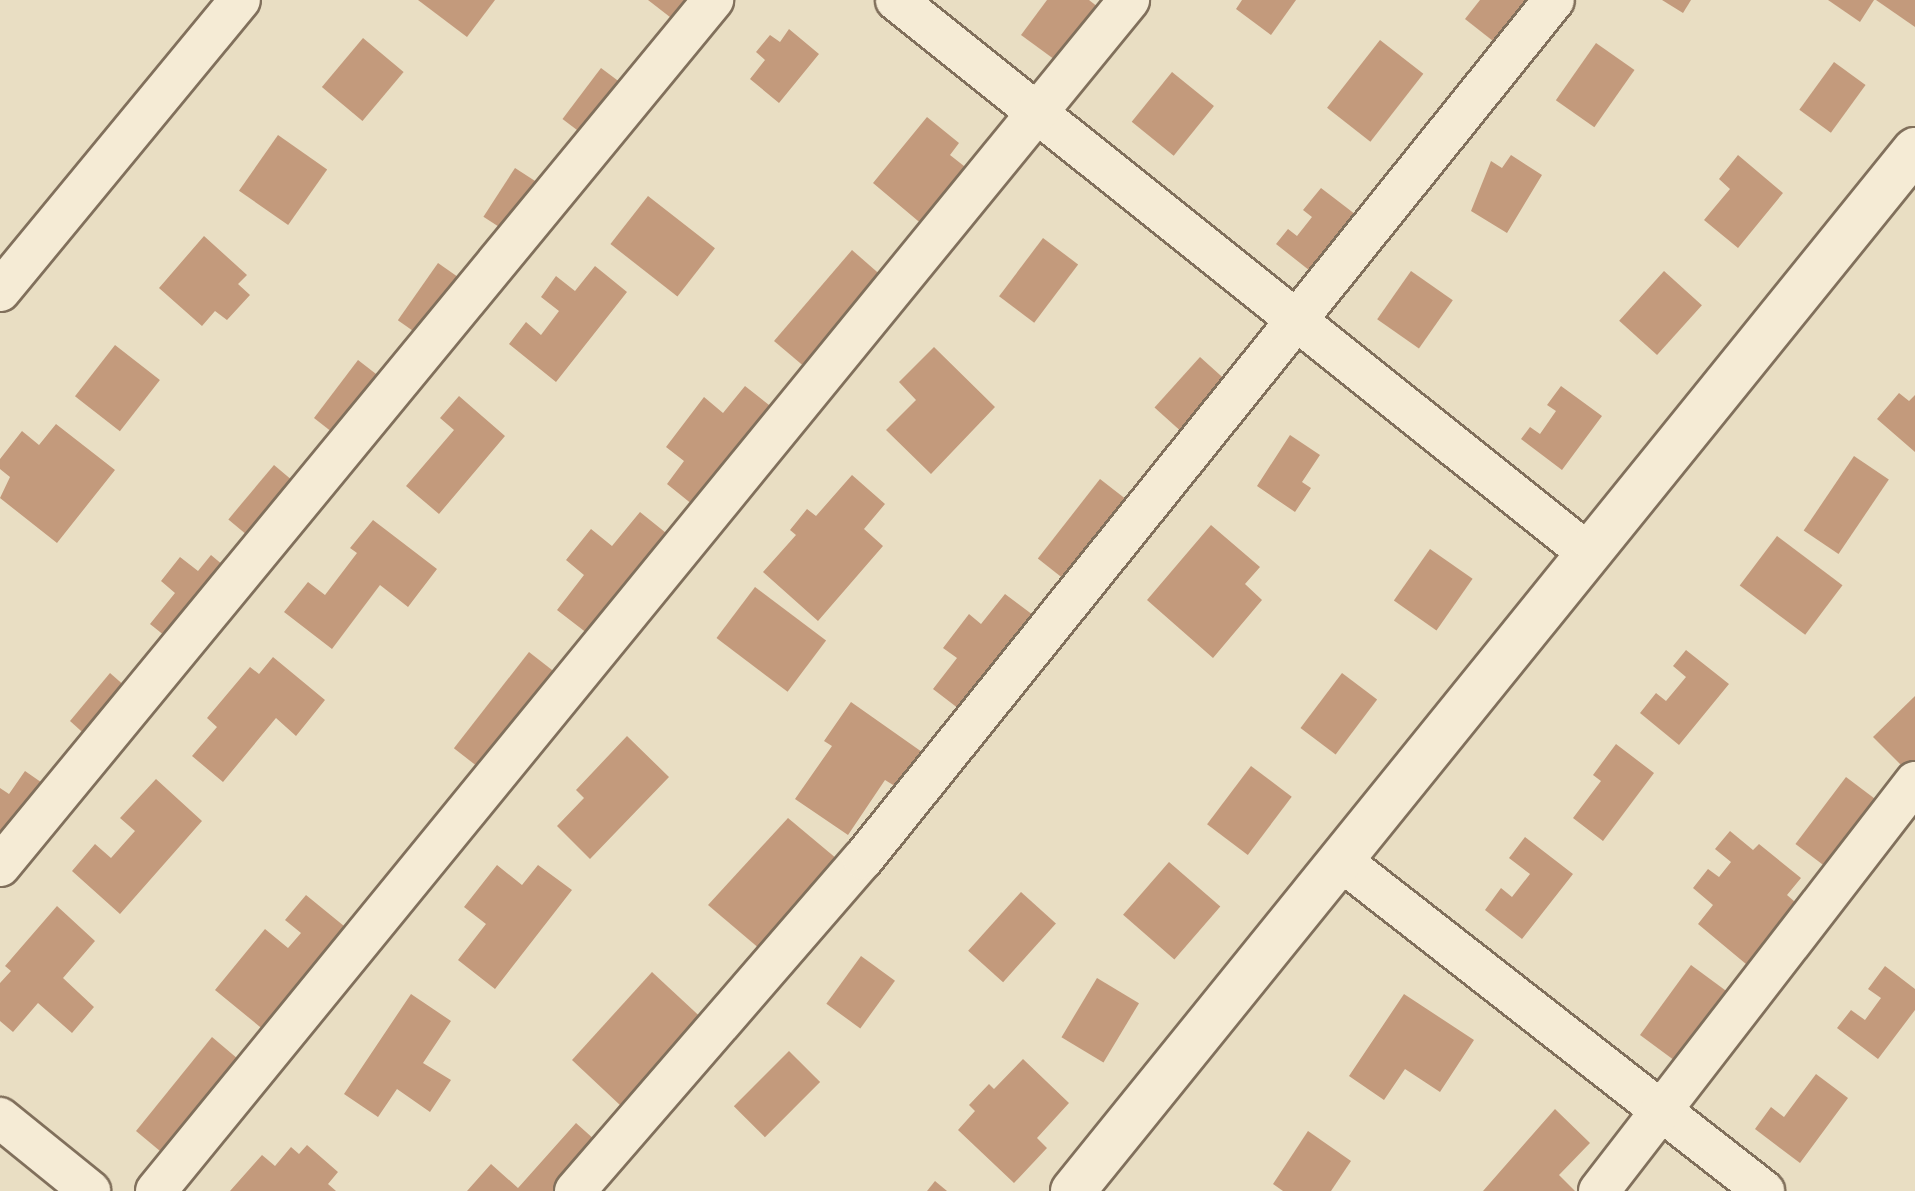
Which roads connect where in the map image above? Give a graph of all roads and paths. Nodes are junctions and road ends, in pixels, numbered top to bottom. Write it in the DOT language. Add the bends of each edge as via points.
graph roads {
  1 [pos="240,0"];
  2 [pos="713,0"];
  3 [pos="896,0"];
  4 [pos="1129,0"];
  5 [pos="1554,0"];
  6 [pos="1037,112"];
  7 [pos="1915,150"];
  8 [pos="0,291"];
  9 [pos="1295,319"];
  10 [pos="1589,554"];
  11 [pos="1915,782"];
  12 [pos="1344,863"];
  13 [pos="0,866"];
  14 [pos="1664,1111"];
  15 [pos="0,1118"];
  16 [pos="90,1191"];
  17 [pos="156,1191"];
  18 [pos="575,1191"];
  19 [pos="1073,1191"];
  20 [pos="1599,1191"];
  21 [pos="1764,1191"];
  1 -- 8 [label="street"];
  2 -- 13 [label="street"];
  3 -- 6 [label="street"];
  4 -- 6 [label="street"];
  5 -- 9 [label="street"];
  6 -- 9 [label="street"];
  6 -- 17 [label="street"];
  7 -- 10 [label="street"];
  9 -- 10 [label="street"];
  9 -- 18 [label="street" via="863,859"];
  10 -- 12 [label="street"];
  11 -- 14 [label="street"];
  12 -- 14 [label="street"];
  12 -- 19 [label="street"];
  14 -- 20 [label="street"];
  14 -- 21 [label="street"];
  15 -- 16 [label="street"];
}
